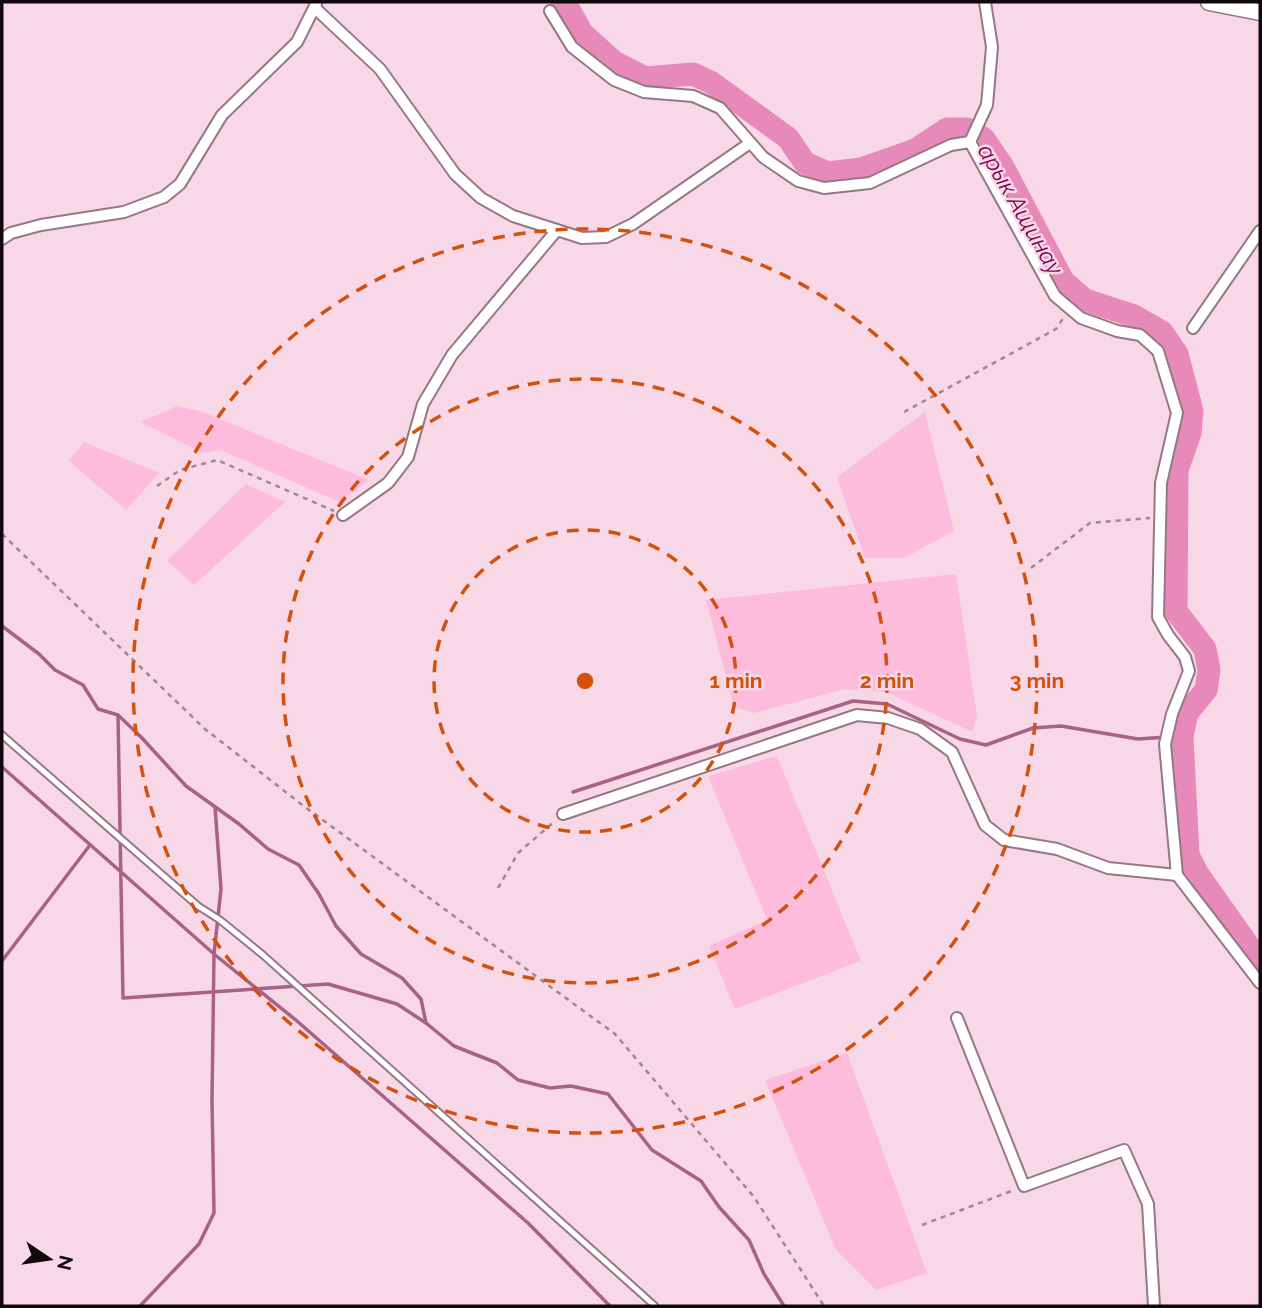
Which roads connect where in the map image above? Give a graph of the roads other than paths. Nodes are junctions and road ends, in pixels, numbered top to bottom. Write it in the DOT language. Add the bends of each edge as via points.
graph roads {
  1 [pos="985,2"];
  2 [pos="1209,2"];
  3 [pos="316,5"];
  4 [pos="550,11"];
  5 [pos="1260,12"];
  6 [pos="970,141"];
  7 [pos="750,143"];
  8 [pos="557,230"];
  9 [pos="1260,231"];
  10 [pos="2,239"];
  11 [pos="1193,328"];
  12 [pos="343,515"];
  13 [pos="2,736"];
  14 [pos="563,814"];
  15 [pos="1177,875"];
  16 [pos="1260,982"];
  17 [pos="957,1018"];
  18 [pos="654,1306"];
  19 [pos="1154,1306"];
  1 -- 6 [label="street" via="992,47 987,105"];
  2 -- 5 [label="main road"];
  3 -- 8 [label="street" via="380,69 455,174 481,198 513,216"];
  3 -- 10 [label="street" via="297,42 222,115 180,184 164,197 124,212 41,225"];
  4 -- 7 [label="street" via="572,47 614,80 644,92 693,96 720,108"];
  6 -- 7 [label="street" via="951,145 870,183 824,188 798,181"];
  6 -- 15 [label="street" via="1055,296 1081,318 1140,335 1158,351 1177,413 1161,483 1158,617 1185,657 1189,671 1165,744"];
  7 -- 8 [label="street" via="633,224 606,237 582,238"];
  8 -- 12 [label="street" via="452,355 423,404 408,457 388,483"];
  9 -- 11 [label="street"];
  13 -- 18 [label="lane" via="198,906 263,955"];
  14 -- 15 [label="street" via="857,715 888,718 920,729 952,752 985,825 1004,840 1056,849 1108,869"];
  15 -- 16 [label="street"];
  17 -- 19 [label="street" via="1024,1186 1124,1150 1147,1204"];
}
